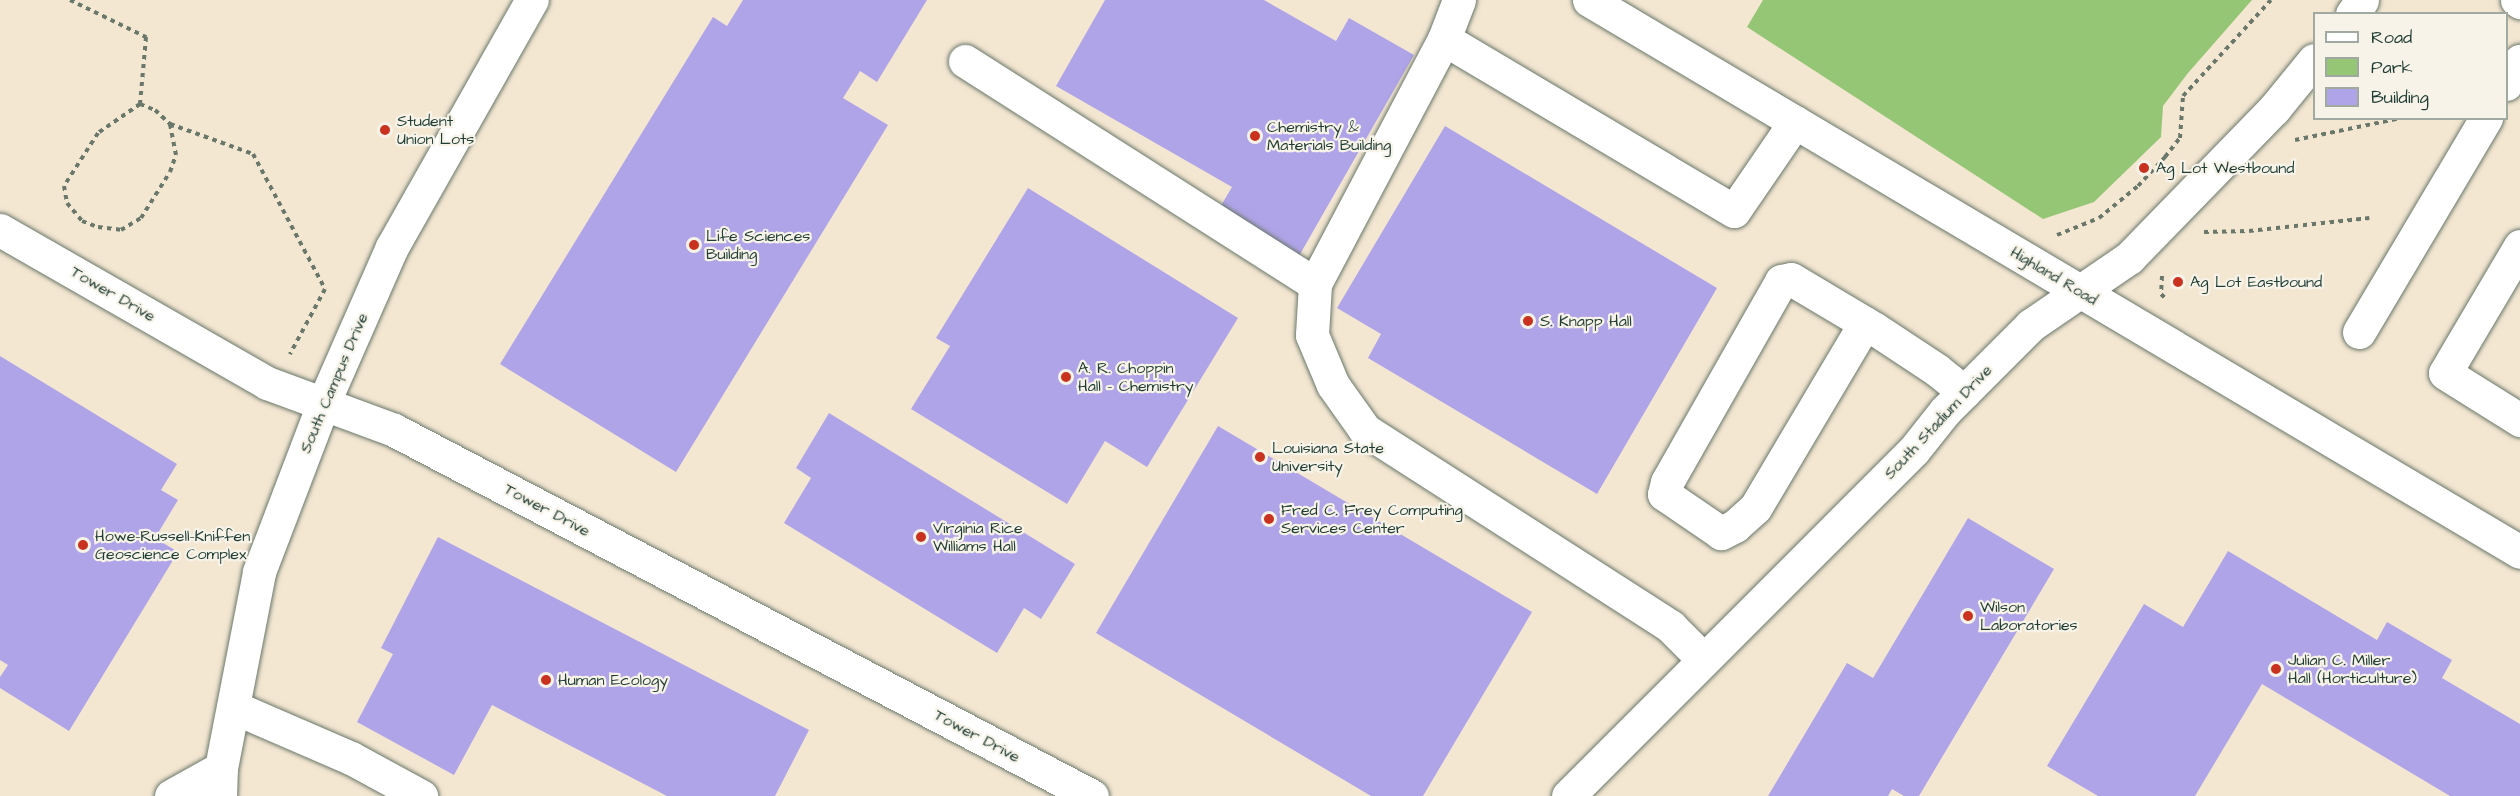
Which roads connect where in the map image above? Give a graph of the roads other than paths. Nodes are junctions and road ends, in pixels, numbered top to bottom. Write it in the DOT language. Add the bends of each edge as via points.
graph roads {
  1 [pos="532,0"];
  2 [pos="1459,0"];
  3 [pos="1588,0"];
  4 [pos="1444,39"];
  5 [pos="965,61"];
  6 [pos="2313,61"];
  7 [pos="2520,61"];
  8 [pos="2508,81"];
  9 [pos="2485,120"];
  10 [pos="1795,122"];
  11 [pos="0,230"];
  12 [pos="2520,246"];
  13 [pos="1315,284"];
  14 [pos="2081,292"];
  15 [pos="1865,323"];
  16 [pos="2360,332"];
  17 [pos="1964,392"];
  18 [pos="323,404"];
  19 [pos="2520,420"];
  20 [pos="2520,552"];
  21 [pos="1704,659"];
  22 [pos="233,707"];
  23 [pos="221,782"];
  24 [pos="171,796"];
  25 [pos="421,796"];
  26 [pos="1092,796"];
  27 [pos="1569,796"];
  1 -- 18 [label="street, South Campus Drive" via="392,247"];
  2 -- 4 [label="street"];
  3 -- 10 [label="street, Highland Road"];
  4 -- 10 [label="street" via="1734,211"];
  4 -- 13 [label="street"];
  5 -- 13 [label="street"];
  6 -- 14 [label="street, South Stadium Drive" via="2274,109 2129,258"];
  7 -- 8 [label="street"];
  9 -- 16 [label="street"];
  10 -- 14 [label="street, Highland Road"];
  11 -- 18 [label="street, Tower Drive" via="267,383"];
  12 -- 19 [label="street" via="2445,373"];
  13 -- 21 [label="street" via="1312,335 1333,385 1365,430 1670,626"];
  14 -- 17 [label="street, South Stadium Drive" via="2031,325"];
  14 -- 20 [label="street, Highland Road"];
  15 -- 15 [label="street" via="1791,279 1781,281 1667,482 1664,494 1721,533 1735,526 1755,508"];
  15 -- 17 [label="street"];
  17 -- 21 [label="street, South Stadium Drive" via="1914,450"];
  18 -- 22 [label="street, South Campus Drive" via="259,572"];
  18 -- 26 [label="street, Tower Drive" via="394,430"];
  21 -- 27 [label="street, South Stadium Drive"];
  22 -- 23 [label="street, South Campus Drive"];
  22 -- 25 [label="street" via="351,758"];
  23 -- 24 [label="street"];
}
